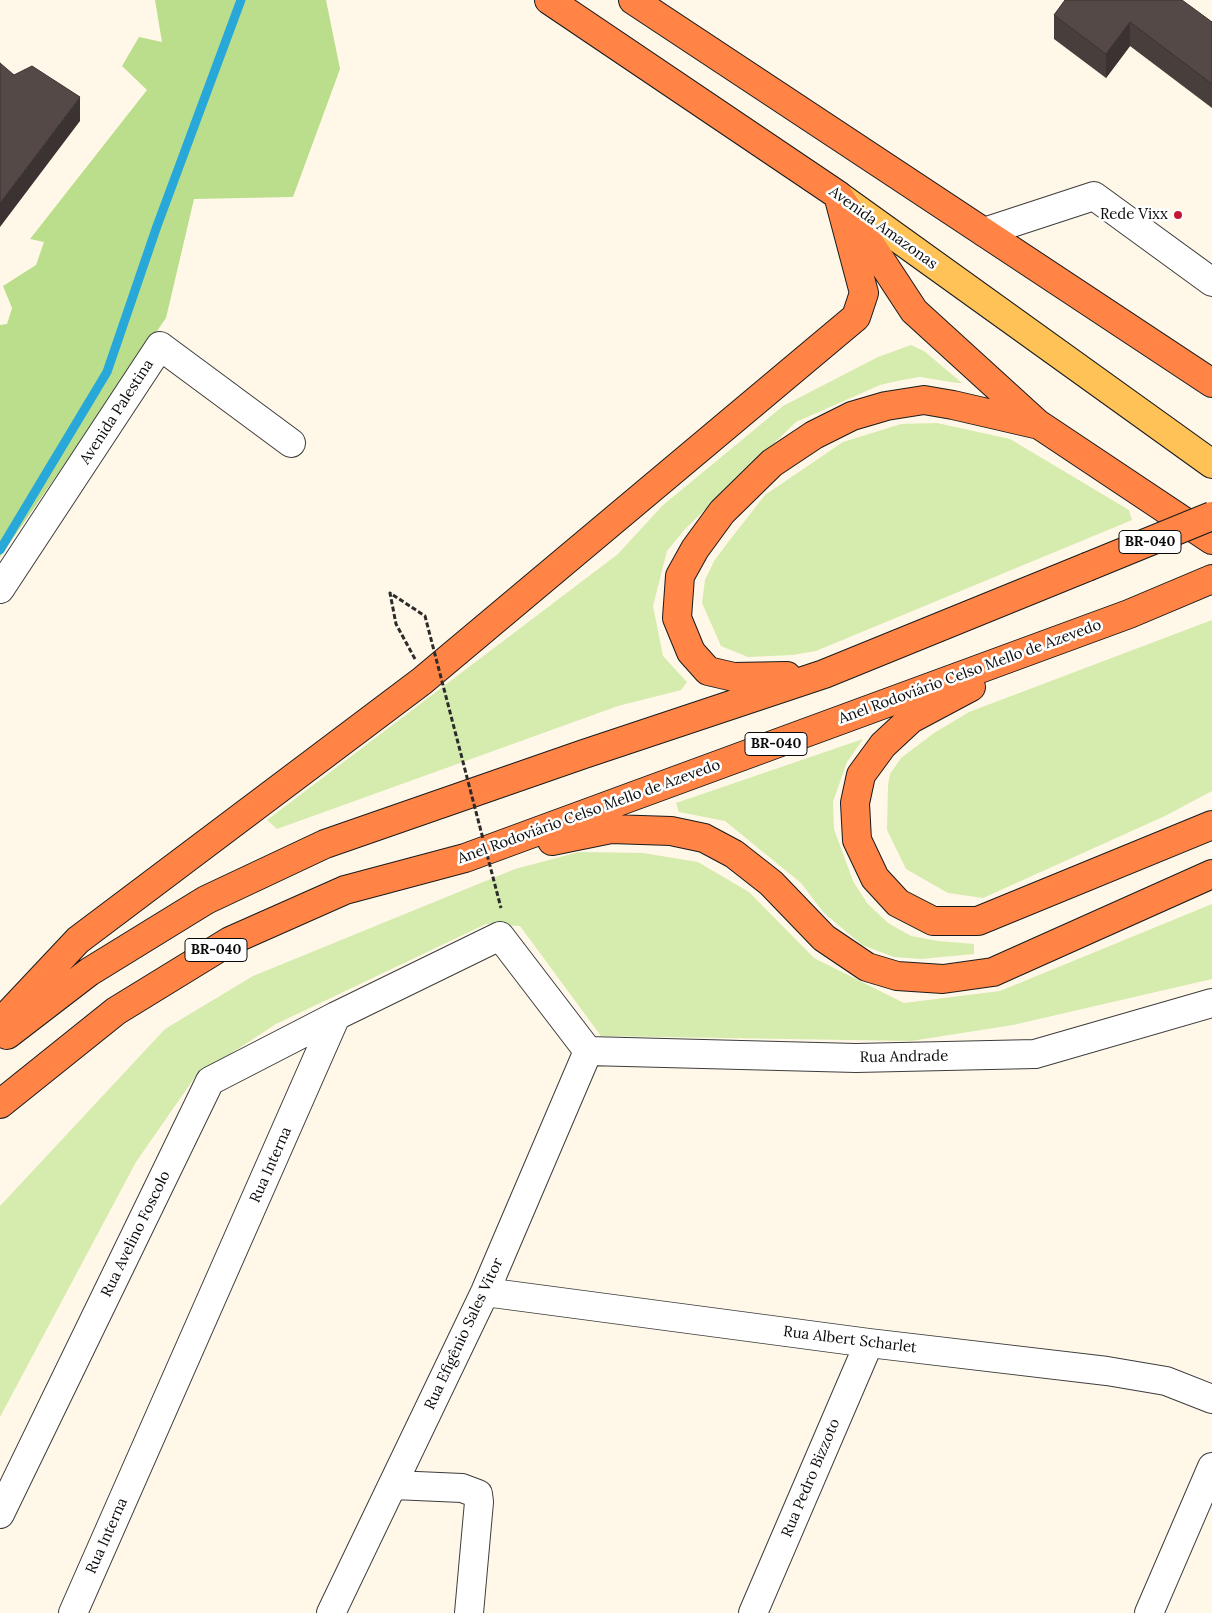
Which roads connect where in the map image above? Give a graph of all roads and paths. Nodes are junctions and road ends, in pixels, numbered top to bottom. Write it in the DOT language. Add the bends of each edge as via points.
graph roads {
  1 [pos="549,0"];
  2 [pos="634,0"];
  3 [pos="838,195"];
  4 [pos="984,232"];
  5 [pos="1212,282"];
  6 [pos="1212,383"];
  7 [pos="1038,424"];
  8 [pos="291,443"];
  9 [pos="1212,464"];
  10 [pos="1212,516"];
  11 [pos="1212,540"];
  12 [pos="1212,579"];
  13 [pos="0,589"];
  14 [pos="1087,629"];
  15 [pos="415,659"];
  16 [pos="824,674"];
  17 [pos="1212,825"];
  18 [pos="465,858"];
  19 [pos="1212,874"];
  20 [pos="501,908"];
  21 [pos="1212,1003"];
  22 [pos="336,1016"];
  23 [pos="0,1023"];
  24 [pos="0,1040"];
  25 [pos="588,1051"];
  26 [pos="0,1104"];
  27 [pos="485,1292"];
  28 [pos="869,1343"];
  29 [pos="1212,1399"];
  30 [pos="1212,1467"];
  31 [pos="394,1485"];
  32 [pos="0,1514"];
  33 [pos="73,1613"];
  34 [pos="331,1613"];
  35 [pos="469,1613"];
  36 [pos="753,1613"];
  37 [pos="1149,1613"];
  1 -- 3 [label="highway, Avenida Amazonas"];
  2 -- 4 [label="highway"];
  3 -- 7 [label="highway" via="914,311"];
  3 -- 9 [label="main road, Avenida Amazonas"];
  3 -- 23 [label="highway" via="864,293 856,317 422,681 78,940"];
  4 -- 5 [label="street" via="1094,196"];
  4 -- 6 [label="highway"];
  7 -- 11 [label="highway"];
  7 -- 16 [label="highway" via="924,400 886,406 852,416 814,435 772,463 722,512 680,576 677,618 692,652 708,671 734,678"];
  8 -- 13 [label="street, Avenida Palestina" via="160,346"];
  10 -- 16 [label="highway, BR-040, bridge"];
  12 -- 14 [label="highway, Anel Rodoviário Celso Mello de Azevedo / BR-040"];
  14 -- 17 [label="highway" via="911,719 883,745 861,775 854,802 857,840 874,878 898,903 933,921 978,922"];
  14 -- 18 [label="highway, Anel Rodoviário Celso Mello de Azevedo / BR-040"];
  15 -- 20 [label="path, bridge" via="396,624 390,593 425,616"];
  16 -- 24 [label="highway, BR-040" via="325,844 206,900 89,972"];
  18 -- 19 [label="highway" via="611,829 671,831 704,838 734,854 770,883 824,938 867,967 897,976 942,978 993,972"];
  18 -- 26 [label="highway, Anel Rodoviário Celso Mello de Azevedo / BR-040" via="345,890 230,941 116,1012"];
  21 -- 25 [label="street, Rua Andrade" via="1035,1054 856,1058"];
  22 -- 25 [label="street" via="500,936"];
  22 -- 32 [label="street, Rua Avelino Foscolo" via="210,1081"];
  22 -- 33 [label="street, Rua Interna"];
  25 -- 27 [label="street, Rua Efigênio Sales Vitor"];
  27 -- 28 [label="street, Rua Albert Scharlet"];
  27 -- 31 [label="street, Rua Efigênio Sales Vitor"];
  28 -- 29 [label="street, Rua Albert Scharlet" via="1106,1371 1166,1381"];
  28 -- 36 [label="street, Rua Pedro Bizzoto"];
  30 -- 37 [label="street"];
  31 -- 34 [label="street, Rua Efigênio Sales Vitor"];
  31 -- 35 [label="street" via="462,1488 478,1494"];
}
